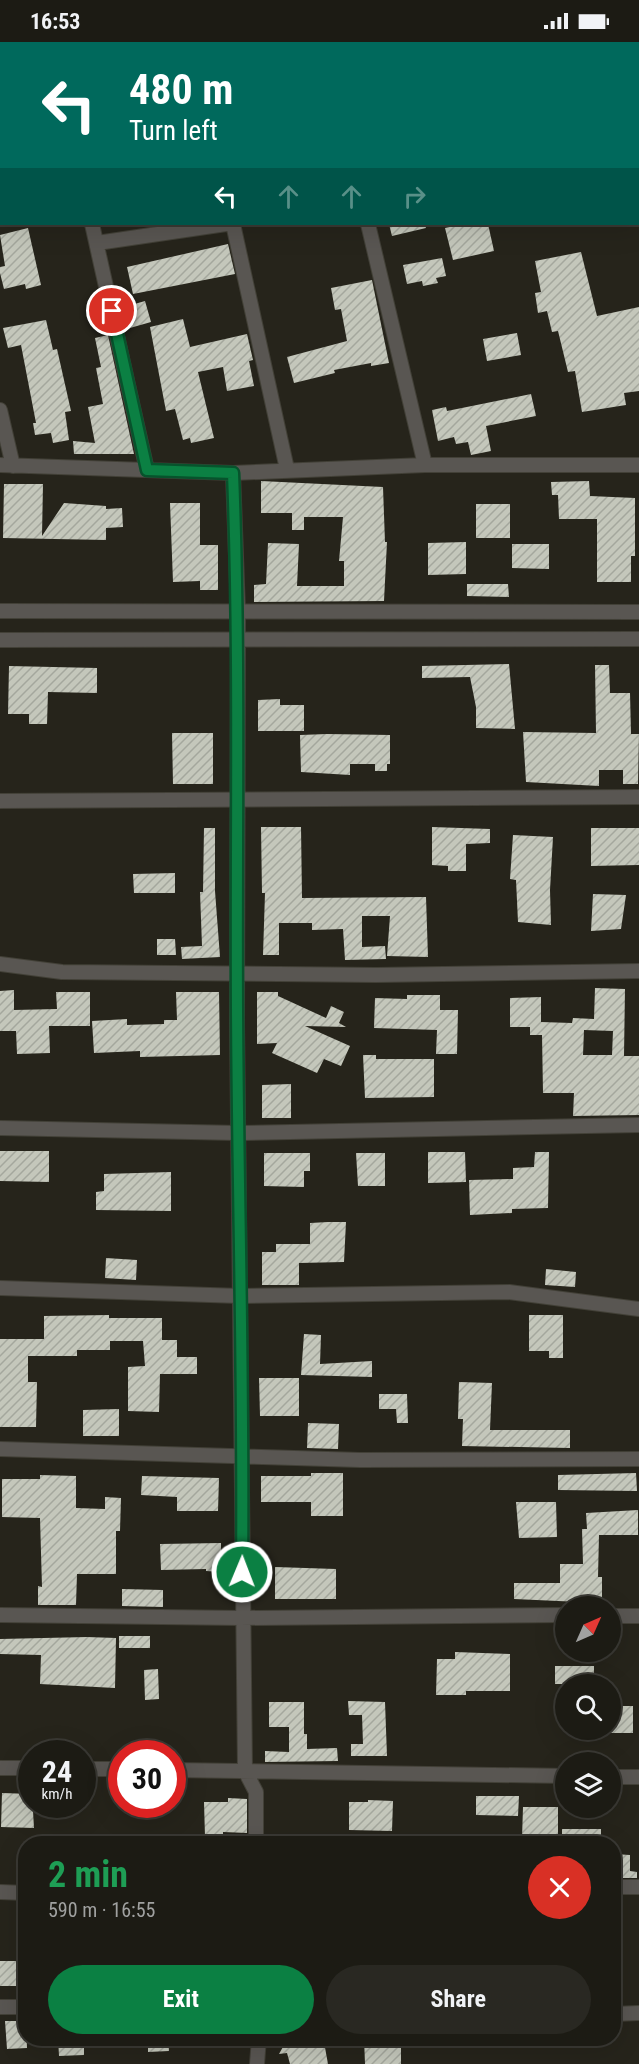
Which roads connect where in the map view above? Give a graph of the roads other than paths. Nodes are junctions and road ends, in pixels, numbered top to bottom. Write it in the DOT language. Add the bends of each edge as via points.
graph roads {
  1 [pos="92,225"];
  2 [pos="219,225"];
  3 [pos="233,225"];
  4 [pos="368,225"];
  5 [pos="97,243"];
  6 [pos="0,410"];
  7 [pos="7,465"];
  8 [pos="425,465"];
  9 [pos="639,465"];
  10 [pos="287,469"];
  11 [pos="147,470"];
  12 [pos="233,473"];
  13 [pos="0,611"];
  14 [pos="238,612"];
  15 [pos="639,612"];
  16 [pos="639,639"];
  17 [pos="0,640"];
  18 [pos="238,640"];
  19 [pos="639,797"];
  20 [pos="237,799"];
  21 [pos="0,801"];
  22 [pos="0,964"];
  23 [pos="639,971"];
  24 [pos="237,974"];
  25 [pos="639,1125"];
  26 [pos="0,1128"];
  27 [pos="238,1133"];
  28 [pos="0,1288"];
  29 [pos="240,1296"];
  30 [pos="639,1309"];
  31 [pos="0,1449"];
  32 [pos="243,1455"];
  33 [pos="639,1459"];
  34 [pos="0,1615"];
  35 [pos="555,1615"];
  36 [pos="621,1616"];
  37 [pos="639,1616"];
  38 [pos="241,1618"];
  39 [pos="0,1768"];
  40 [pos="18,1768"];
  41 [pos="186,1770"];
  42 [pos="245,1771"];
  43 [pos="555,1776"];
  44 [pos="621,1777"];
  45 [pos="639,1777"];
  46 [pos="256,1836"];
  47 [pos="621,1887"];
  48 [pos="639,1887"];
  49 [pos="0,1892"];
  50 [pos="18,1893"];
  51 [pos="0,2007"];
  52 [pos="18,2007"];
  53 [pos="639,2013"];
  54 [pos="621,2014"];
  55 [pos="258,2046"];
  56 [pos="257,2064"];
  1 -- 5 [label="street"];
  2 -- 5 [label="street"];
  3 -- 10 [label="street"];
  4 -- 8 [label="street"];
  5 -- 11 [label="street"];
  6 -- 7 [label="street"];
  7 -- 11 [label="street"];
  8 -- 9 [label="street"];
  8 -- 10 [label="street"];
  10 -- 12 [label="street"];
  11 -- 12 [label="street"];
  12 -- 14 [label="street"];
  13 -- 14 [label="street"];
  14 -- 15 [label="street"];
  14 -- 18 [label="street"];
  16 -- 18 [label="street"];
  17 -- 18 [label="street"];
  18 -- 20 [label="street"];
  19 -- 20 [label="street"];
  20 -- 21 [label="street"];
  20 -- 24 [label="street"];
  22 -- 24 [label="street" via="62,972"];
  23 -- 24 [label="street"];
  24 -- 27 [label="street"];
  25 -- 27 [label="street"];
  26 -- 27 [label="street"];
  27 -- 29 [label="street"];
  28 -- 29 [label="street"];
  29 -- 30 [label="street" via="509,1292"];
  29 -- 32 [label="street"];
  31 -- 32 [label="street"];
  32 -- 33 [label="street" via="360,1460"];
  32 -- 38 [label="street"];
  34 -- 38 [label="street"];
  35 -- 38 [label="street"];
  36 -- 37 [label="street"];
  38 -- 42 [label="street"];
  39 -- 40 [label="street"];
  41 -- 42 [label="street"];
  42 -- 43 [label="street"];
  42 -- 46 [label="street" via="256,1792"];
  44 -- 45 [label="street"];
  47 -- 48 [label="street"];
  49 -- 50 [label="street"];
  51 -- 52 [label="street"];
  53 -- 54 [label="street"];
  55 -- 56 [label="street"];
}
